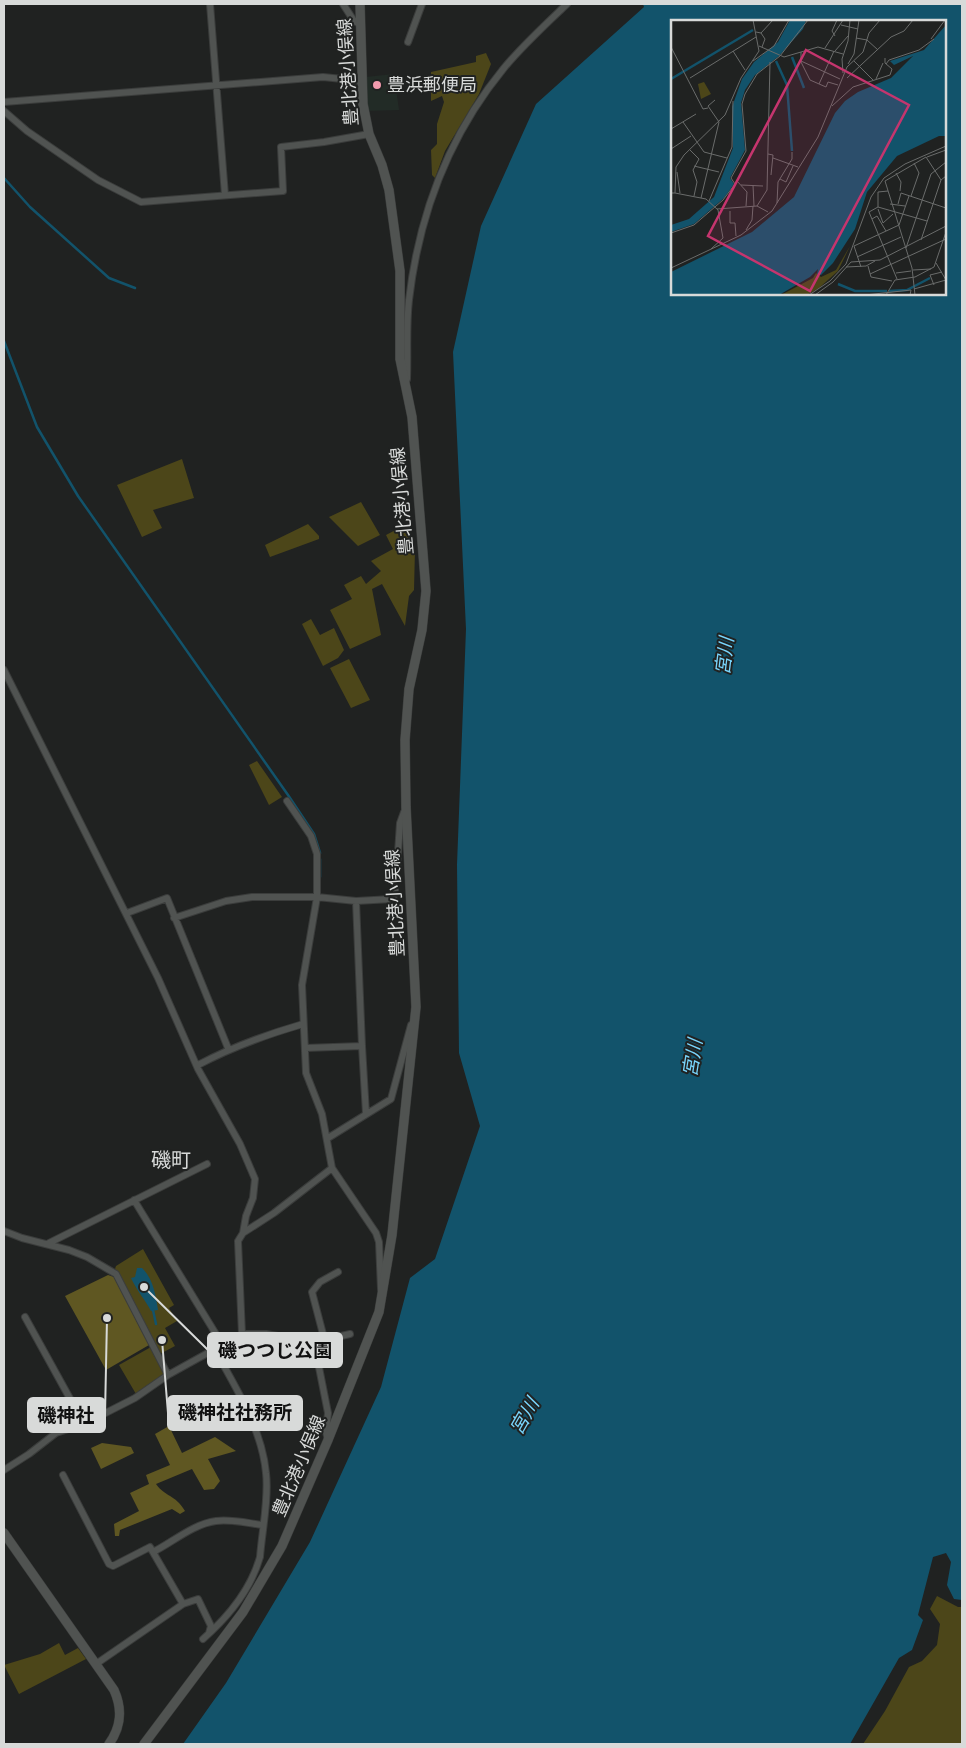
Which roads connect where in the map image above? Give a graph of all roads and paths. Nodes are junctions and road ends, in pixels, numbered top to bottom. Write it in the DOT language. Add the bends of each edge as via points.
graph roads {
  1 [pos="210,4"];
  2 [pos="343,4"];
  3 [pos="360,4"];
  4 [pos="422,4"];
  5 [pos="568,4"];
  6 [pos="360,24"];
  7 [pos="408,42"];
  8 [pos="362,81"];
  9 [pos="217,85"];
  10 [pos="4,102"];
  11 [pos="4,111"];
  12 [pos="369,134"];
  13 [pos="226,195"];
  14 [pos="406,383"];
  15 [pos="4,670"];
  16 [pos="287,801"];
  17 [pos="406,807"];
  18 [pos="317,897"];
  19 [pos="356,901"];
  20 [pos="127,913"];
  21 [pos="174,918"];
  22 [pos="416,1007"];
  23 [pos="302,1024"];
  24 [pos="362,1046"];
  25 [pos="228,1048"];
  26 [pos="305,1048"];
  27 [pos="198,1065"];
  28 [pos="366,1114"];
  29 [pos="328,1138"];
  30 [pos="207,1164"];
  31 [pos="332,1168"];
  32 [pos="134,1200"];
  33 [pos="4,1231"];
  34 [pos="243,1233"];
  35 [pos="48,1243"];
  36 [pos="338,1272"];
  37 [pos="382,1296"];
  38 [pos="25,1317"];
  39 [pos="242,1334"];
  40 [pos="350,1334"];
  41 [pos="324,1338"];
  42 [pos="314,1342"];
  43 [pos="222,1344"];
  44 [pos="214,1350"];
  45 [pos="168,1375"];
  46 [pos="84,1424"];
  47 [pos="328,1440"];
  48 [pos="4,1470"];
  49 [pos="62,1475"];
  50 [pos="262,1525"];
  51 [pos="4,1533"];
  52 [pos="153,1552"];
  53 [pos="183,1604"];
  54 [pos="209,1634"];
  55 [pos="203,1639"];
  56 [pos="96,1664"];
  57 [pos="109,1744"];
  58 [pos="144,1744"];
  1 -- 9 [label="street"];
  2 -- 6 [label="street" via="354,21"];
  3 -- 6 [label="main road, 豊北港小俣線"];
  4 -- 7 [label="street"];
  5 -- 14 [label="street" via="514,56 490,86 465,124 443,168 425,217 414,266 409,301"];
  6 -- 8 [label="main road, 豊北港小俣線"];
  8 -- 9 [label="street" via="323,77"];
  8 -- 12 [label="main road, 豊北港小俣線"];
  9 -- 10 [label="street"];
  9 -- 13 [label="street"];
  11 -- 13 [label="street" via="27,131 98,180 141,202"];
  12 -- 13 [label="street" via="281,147 282,191"];
  12 -- 14 [label="main road, 豊北港小俣線" via="382,165 393,212 400,271 400,359"];
  14 -- 17 [label="main road, 豊北港小俣線" via="412,418 426,591 422,630 409,688 405,740"];
  15 -- 20 [label="street"];
  16 -- 18 [label="street" via="316,849"];
  17 -- 19 [label="street" via="400,823 394,872 395,895 392,899"];
  17 -- 22 [label="main road, 豊北港小俣線"];
  18 -- 19 [label="street"];
  18 -- 21 [label="street" via="252,897 226,901"];
  18 -- 23 [label="street" via="304,966"];
  19 -- 24 [label="street"];
  20 -- 21 [label="street" via="167,898"];
  20 -- 27 [label="street"];
  21 -- 25 [label="street"];
  22 -- 28 [label="street" via="390,1099"];
  22 -- 37 [label="main road, 豊北港小俣線" via="395,1210"];
  23 -- 25 [label="street"];
  23 -- 26 [label="street"];
  24 -- 26 [label="street"];
  24 -- 28 [label="street"];
  25 -- 27 [label="street"];
  26 -- 29 [label="street" via="306,1073"];
  27 -- 34 [label="street" via="255,1179 256,1187"];
  28 -- 29 [label="street"];
  29 -- 31 [label="street"];
  30 -- 32 [label="street"];
  31 -- 34 [label="street"];
  31 -- 37 [label="street" via="376,1233"];
  32 -- 35 [label="street"];
  32 -- 43 [label="street"];
  33 -- 35 [label="street"];
  34 -- 39 [label="street" via="238,1241 237,1260"];
  35 -- 45 [label="street" via="87,1257 116,1274"];
  36 -- 41 [label="street" via="320,1282 312,1292"];
  37 -- 47 [label="main road, 豊北港小俣線" via="379,1312"];
  38 -- 46 [label="street"];
  39 -- 42 [label="street" via="266,1334"];
  39 -- 43 [label="street"];
  40 -- 41 [label="street"];
  41 -- 42 [label="street"];
  42 -- 47 [label="street" via="328,1413"];
  43 -- 44 [label="street"];
  44 -- 45 [label="street"];
  44 -- 50 [label="street" via="262,1445 267,1475"];
  45 -- 46 [label="street" via="135,1398"];
  46 -- 48 [label="street" via="56,1434"];
  47 -- 58 [label="main road, 豊北港小俣線" via="290,1528 263,1580"];
  49 -- 52 [label="street" via="109,1564 113,1566 150,1546"];
  50 -- 52 [label="street" via="208,1522"];
  50 -- 54 [label="street" via="260,1556 252,1578"];
  51 -- 56 [label="main road"];
  52 -- 53 [label="street"];
  53 -- 54 [label="street" via="198,1600 211,1626"];
  53 -- 56 [label="street"];
  54 -- 55 [label="street"];
  56 -- 57 [label="main road" via="114,1690 120,1709 118,1729"];
}
